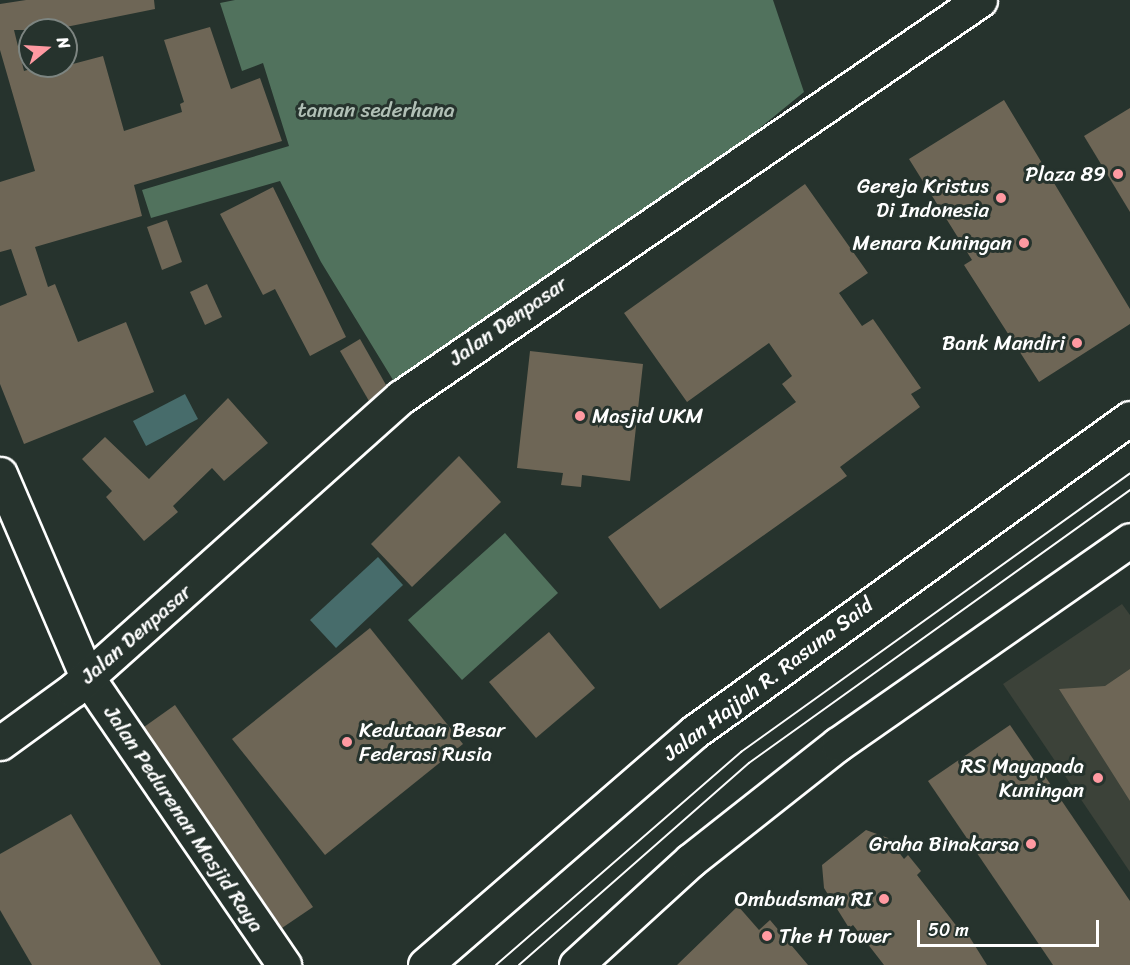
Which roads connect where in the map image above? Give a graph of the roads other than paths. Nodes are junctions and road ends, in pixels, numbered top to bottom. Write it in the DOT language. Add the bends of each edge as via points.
graph roads {
  1 [pos="980,0"];
  2 [pos="1130,418"];
  3 [pos="0,474"];
  4 [pos="0,508"];
  5 [pos="1130,540"];
  6 [pos="80,683"];
  7 [pos="0,743"];
  8 [pos="262,965"];
  9 [pos="284,965"];
  10 [pos="425,965"];
  11 [pos="576,965"];
  1 -- 6 [label="street, Jalan Denpasar" via="401,397"];
  2 -- 10 [label="street, Jalan Hajjah R. Rasuna Said" via="694,732"];
  3 -- 6 [label="street, Jalan Pedurenan Masjid Raya"];
  4 -- 6 [label="street, Jalan Pedurenan Masjid Raya"];
  5 -- 11 [label="street" via="838,744 691,860"];
  6 -- 7 [label="street, Jalan Denpasar"];
  6 -- 8 [label="street, Jalan Pedurenan Masjid Raya"];
  6 -- 9 [label="street, Jalan Pedurenan Masjid Raya"];
}
